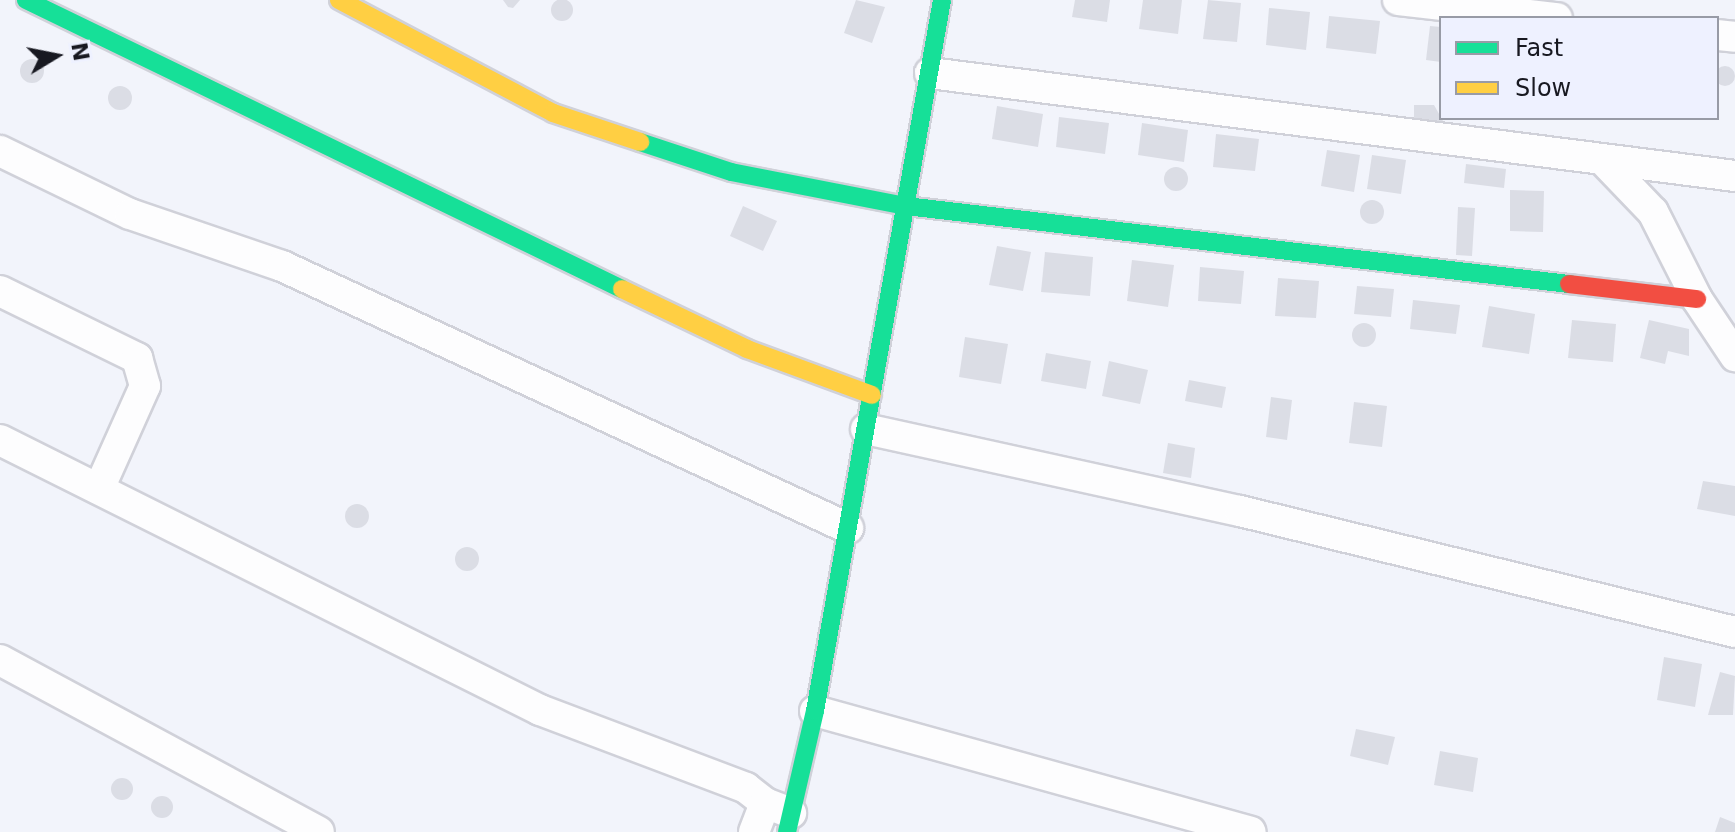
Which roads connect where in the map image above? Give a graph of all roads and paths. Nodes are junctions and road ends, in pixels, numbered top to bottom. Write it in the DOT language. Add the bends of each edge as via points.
graph roads {
  1 [pos="26,0"];
  2 [pos="339,0"];
  3 [pos="942,0"];
  4 [pos="1398,0"];
  5 [pos="1539,16"];
  6 [pos="930,73"];
  7 [pos="0,151"];
  8 [pos="1605,162"];
  9 [pos="1735,176"];
  10 [pos="906,206"];
  11 [pos="0,291"];
  12 [pos="1697,299"];
  13 [pos="1735,356"];
  14 [pos="872,395"];
  15 [pos="866,429"];
  16 [pos="0,440"];
  17 [pos="99,489"];
  18 [pos="848,528"];
  19 [pos="1735,632"];
  20 [pos="0,660"];
  21 [pos="815,711"];
  22 [pos="781,816"];
  23 [pos="319,832"];
  24 [pos="754,832"];
  25 [pos="1251,832"];
  1 -- 14 [label="street" via="747,349"];
  2 -- 10 [label="street" via="553,113 731,172"];
  3 -- 6 [label="street"];
  4 -- 5 [label="street"];
  6 -- 8 [label="street"];
  6 -- 10 [label="street"];
  7 -- 18 [label="street" via="130,214 282,266"];
  8 -- 9 [label="street"];
  8 -- 12 [label="street" via="1653,212"];
  10 -- 12 [label="street"];
  10 -- 14 [label="street"];
  11 -- 17 [label="street" via="137,358 145,386"];
  12 -- 13 [label="street"];
  14 -- 15 [label="street"];
  15 -- 18 [label="street"];
  15 -- 19 [label="street" via="1240,511"];
  16 -- 17 [label="street"];
  17 -- 22 [label="street" via="540,710 746,788"];
  18 -- 21 [label="street"];
  20 -- 23 [label="street"];
  21 -- 22 [label="street"];
  21 -- 25 [label="street"];
  22 -- 24 [label="street"];
}
